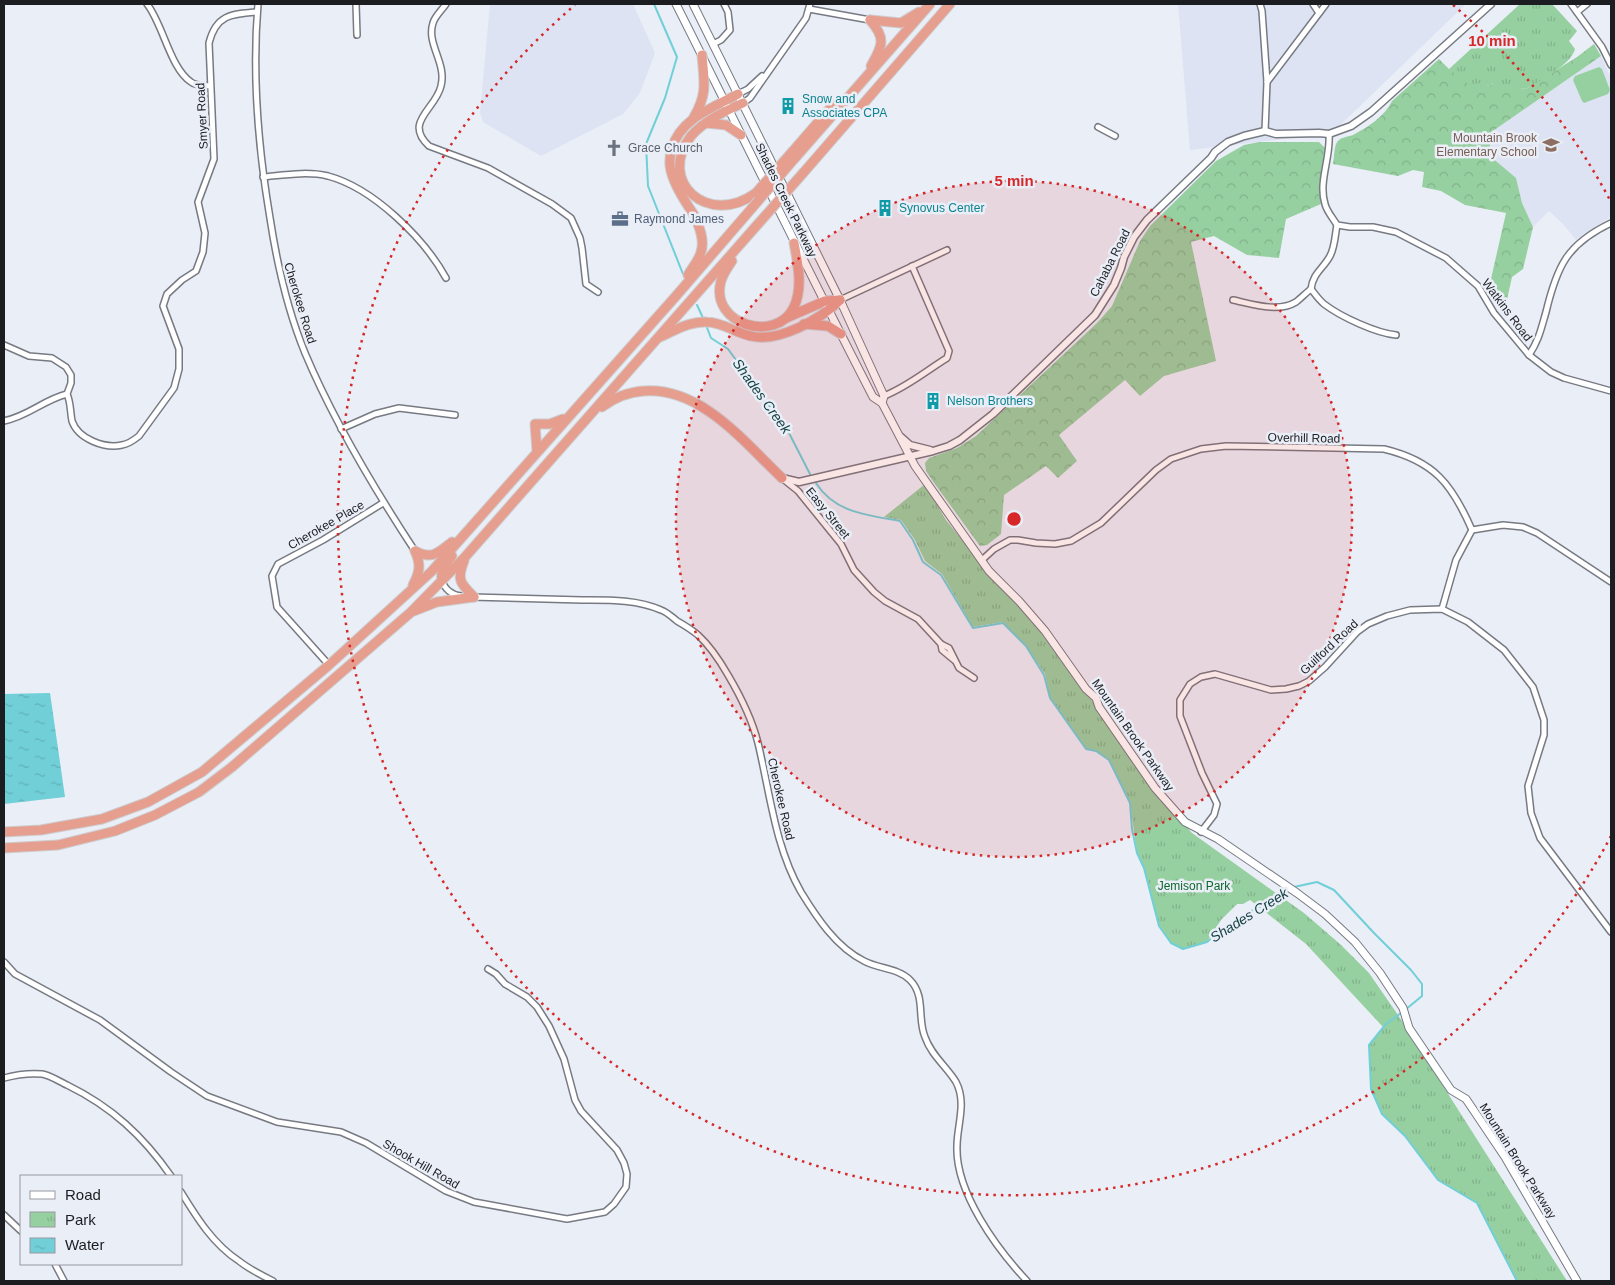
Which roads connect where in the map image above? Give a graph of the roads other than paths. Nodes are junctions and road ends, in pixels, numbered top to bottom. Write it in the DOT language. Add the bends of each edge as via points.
graph roads {
  1 [pos="147,4"];
  2 [pos="258,4"];
  3 [pos="356,4"];
  4 [pos="446,4"];
  5 [pos="676,4"];
  6 [pos="693,4"];
  7 [pos="724,4"];
  8 [pos="950,4"];
  9 [pos="1260,4"];
  10 [pos="1313,4"];
  11 [pos="1326,4"];
  12 [pos="1491,4"];
  13 [pos="1571,4"];
  14 [pos="1587,4"];
  15 [pos="929,5"];
  16 [pos="810,6"];
  17 [pos="257,12"];
  18 [pos="1578,12"];
  19 [pos="1319,13"];
  20 [pos="870,20"];
  21 [pos="357,35"];
  22 [pos="713,44"];
  23 [pos="702,55"];
  24 [pos="1611,65"];
  25 [pos="770,69"];
  26 [pos="863,80"];
  27 [pos="1267,82"];
  28 [pos="210,86"];
  29 [pos="738,94"];
  30 [pos="743,103"];
  31 [pos="727,105"];
  32 [pos="694,117"];
  33 [pos="706,123"];
  34 [pos="1098,127"];
  35 [pos="1265,131"];
  36 [pos="1329,134"];
  37 [pos="741,135"];
  38 [pos="1115,136"];
  39 [pos="794,154"];
  40 [pos="263,177"];
  41 [pos="682,186"];
  42 [pos="1611,223"];
  43 [pos="1337,225"];
  44 [pos="743,242"];
  45 [pos="794,243"];
  46 [pos="947,250"];
  47 [pos="912,266"];
  48 [pos="446,278"];
  49 [pos="1311,289"];
  50 [pos="598,292"];
  51 [pos="676,296"];
  52 [pos="840,300"];
  53 [pos="1234,300"];
  54 [pos="824,301"];
  55 [pos="829,311"];
  56 [pos="784,319"];
  57 [pos="804,324"];
  58 [pos="840,334"];
  59 [pos="1396,335"];
  60 [pos="658,338"];
  61 [pos="4,345"];
  62 [pos="1529,355"];
  63 [pos="1611,391"];
  64 [pos="67,394"];
  65 [pos="883,400"];
  66 [pos="455,415"];
  67 [pos="568,416"];
  68 [pos="588,417"];
  69 [pos="4,421"];
  70 [pos="341,429"];
  71 [pos="899,436"];
  72 [pos="537,451"];
  73 [pos="933,451"];
  74 [pos="910,456"];
  75 [pos="520,471"];
  76 [pos="782,478"];
  77 [pos="384,503"];
  78 [pos="471,526"];
  79 [pos="1472,530"];
  80 [pos="414,550"];
  81 [pos="465,557"];
  82 [pos="982,560"];
  83 [pos="442,580"];
  84 [pos="1611,582"];
  85 [pos="411,590"];
  86 [pos="474,597"];
  87 [pos="1442,609"];
  88 [pos="410,614"];
  89 [pos="329,665"];
  90 [pos="974,678"];
  91 [pos="4,832"];
  92 [pos="1201,832"];
  93 [pos="4,848"];
  94 [pos="1611,932"];
  95 [pos="4,962"];
  96 [pos="488,970"];
  97 [pos="4,1078"];
  98 [pos="170,1175"];
  99 [pos="182,1194"];
  100 [pos="4,1215"];
  101 [pos="20,1230"];
  102 [pos="56,1265"];
  103 [pos="64,1281"];
  104 [pos="273,1281"];
  105 [pos="1027,1281"];
  106 [pos="1577,1281"];
  1 -- 28 [label="street" via="184,76 193,84"];
  2 -- 17 [label="street, Cherokee Road"];
  3 -- 21 [label="street"];
  4 -- 50 [label="street" via="433,22 431,36 443,75 441,89 420,121 422,140 429,146 488,168 571,218 581,243 586,284"];
  5 -- 23 [label="main road, Shades Creek Parkway"];
  6 -- 22 [label="main road, Shades Creek Parkway"];
  7 -- 22 [label="street" via="730,30"];
  8 -- 44 [label="highway, bridge"];
  9 -- 27 [label="street"];
  10 -- 19 [label="street"];
  11 -- 19 [label="street"];
  12 -- 36 [label="street, Cahaba Road" via="1371,112 1351,126"];
  13 -- 18 [label="street"];
  14 -- 18 [label="street"];
  15 -- 20 [label="highway" via="901,23"];
  15 -- 26 [label="highway"];
  16 -- 20 [label="street"];
  16 -- 25 [label="street" via="806,18"];
  17 -- 28 [label="street, Smyer Road" via="220,20 212,30 209,43"];
  17 -- 40 [label="street, Cherokee Road" via="256,94"];
  18 -- 24 [label="street"];
  19 -- 27 [label="street"];
  20 -- 26 [label="highway" via="882,41"];
  22 -- 29 [label="main road, Shades Creek Parkway"];
  23 -- 31 [label="main road, Shades Creek Parkway"];
  23 -- 32 [label="highway" via="704,91 702,104"];
  25 -- 29 [label="street"];
  25 -- 30 [label="street"];
  26 -- 39 [label="highway" via="850,96 832,106"];
  27 -- 35 [label="street"];
  28 -- 64 [label="street, Smyer Road" via="214,159 198,202 205,233 203,252 196,271 167,294 164,306 179,349 179,369 174,388 139,436 122,445 111,446 91,441 77,430"];
  29 -- 30 [label="main road, Shades Creek Parkway"];
  29 -- 31 [label="highway"];
  30 -- 31 [label="highway"];
  30 -- 52 [label="main road, Shades Creek Parkway"];
  31 -- 32 [label="highway"];
  31 -- 33 [label="highway"];
  31 -- 37 [label="main road, Shades Creek Parkway"];
  32 -- 41 [label="highway" via="675,139 670,153 670,169"];
  33 -- 37 [label="highway" via="726,125"];
  33 -- 41 [label="highway" via="691,136 682,153"];
  34 -- 38 [label="street"];
  35 -- 36 [label="street, Cahaba Road"];
  35 -- 73 [label="street, Cahaba Road" via="1228,142 1215,152 1134,237 1114,285 1095,315 993,414 960,440"];
  36 -- 43 [label="street" via="1323,188 1325,206"];
  37 -- 45 [label="main road, Shades Creek Parkway"];
  39 -- 41 [label="highway, bridge" via="756,193 740,203 708,204"];
  39 -- 51 [label="highway, bridge"];
  40 -- 48 [label="street" via="314,174 346,183 381,204 415,235"];
  40 -- 70 [label="street, Cherokee Road" via="285,295 304,352"];
  41 -- 51 [label="highway" via="702,236 701,252"];
  42 -- 62 [label="street" via="1596,230 1568,253 1553,282 1538,341"];
  43 -- 49 [label="street" via="1333,249 1312,279"];
  43 -- 62 [label="street, Watkins Road" via="1396,232 1446,258 1478,286 1494,313"];
  44 -- 56 [label="highway" via="721,280 725,309 738,322 749,326 767,327"];
  44 -- 60 [label="highway"];
  45 -- 54 [label="main road, Shades Creek Parkway"];
  45 -- 56 [label="highway" via="799,272 798,293 793,309"];
  46 -- 47 [label="street"];
  47 -- 52 [label="street"];
  47 -- 65 [label="street" via="949,351 947,358"];
  49 -- 53 [label="street" via="1284,306 1263,306"];
  49 -- 59 [label="street" via="1324,304 1345,316 1386,334"];
  51 -- 67 [label="highway"];
  52 -- 54 [label="highway"];
  52 -- 55 [label="highway"];
  52 -- 65 [label="main road, Shades Creek Parkway"];
  54 -- 55 [label="main road, Shades Creek Parkway"];
  54 -- 56 [label="highway"];
  55 -- 57 [label="highway"];
  55 -- 58 [label="main road, Shades Creek Parkway"];
  57 -- 58 [label="highway" via="828,326"];
  57 -- 60 [label="highway" via="779,335 762,338 710,322 692,322"];
  58 -- 65 [label="main road, Shades Creek Parkway" via="873,397"];
  60 -- 68 [label="highway"];
  61 -- 64 [label="street, Smyer Road" via="28,356 52,358 66,367 71,375"];
  62 -- 63 [label="street, Watkins Road" via="1564,378"];
  64 -- 69 [label="street" via="25,415"];
  65 -- 71 [label="main road, Shades Creek Parkway"];
  66 -- 70 [label="street" via="399,408 375,414"];
  67 -- 72 [label="highway"];
  67 -- 72 [label="highway" via="550,424 535,424"];
  68 -- 76 [label="highway" via="628,392 656,390 674,393 718,418"];
  68 -- 81 [label="highway"];
  70 -- 77 [label="street, Cherokee Road"];
  71 -- 73 [label="street" via="910,445"];
  71 -- 74 [label="main road, Shades Creek Parkway"];
  72 -- 75 [label="highway"];
  73 -- 74 [label="street, Cahaba Road"];
  74 -- 76 [label="street, Cahaba Road" via="799,482"];
  74 -- 82 [label="main road, Mountain Brook Parkway"];
  75 -- 78 [label="highway"];
  75 -- 83 [label="highway" via="445,564"];
  76 -- 90 [label="street, Easy Street" via="798,491 841,544 854,570 874,592 884,601 918,618 941,644 949,648 959,668"];
  77 -- 80 [label="street, Cherokee Road"];
  77 -- 89 [label="street, Cherokee Place" via="278,564 272,576 276,607"];
  78 -- 80 [label="highway" via="434,555 423,555"];
  78 -- 85 [label="highway"];
  79 -- 82 [label="street, Overhill Road" via="1452,490 1437,474 1402,454 1384,449 1226,446 1201,449 1171,459 1101,523 1071,541 1036,544 1010,540"];
  79 -- 84 [label="street" via="1503,525 1523,527"];
  79 -- 87 [label="street" via="1456,560"];
  80 -- 85 [label="highway" via="420,570"];
  81 -- 83 [label="highway"];
  81 -- 86 [label="highway" via="460,580"];
  82 -- 92 [label="main road, Mountain Brook Parkway" via="1045,631 1086,689 1096,698 1154,788 1185,822"];
  83 -- 86 [label="street, Cherokee Road" via="456,595"];
  83 -- 88 [label="highway"];
  85 -- 89 [label="highway"];
  86 -- 88 [label="highway" via="437,602"];
  86 -- 105 [label="street, Cherokee Road" via="610,600 646,606 662,610 699,636 720,662 744,703 757,740 780,845 800,889 843,948 865,962 901,974 916,988 921,1002 924,1036 956,1082 960,1095 962,1106 956,1148 966,1189 989,1234"];
  87 -- 92 [label="street, Guilford Road" via="1410,610 1368,624 1325,667 1299,686 1271,690 1215,674 1190,684 1180,700 1180,716 1217,804 1214,815"];
  87 -- 94 [label="street" via="1468,622 1504,650 1533,687 1544,720 1544,735 1528,786 1531,813 1540,838"];
  88 -- 93 [label="highway" via="199,792 116,831 58,844"];
  89 -- 91 [label="highway" via="202,772 148,802 75,825"];
  92 -- 106 [label="main road, Mountain Brook Parkway" via="1218,839 1297,893 1355,942 1403,1008 1410,1030 1451,1090 1466,1099 1505,1157"];
  95 -- 96 [label="street, Shook Hill Road" via="15,974 116,1031 207,1096 277,1122 341,1132 366,1143 446,1191 474,1202 567,1219 605,1212 626,1187 624,1162 617,1150 581,1112 564,1059 537,1007"];
  97 -- 98 [label="street" via="43,1074 101,1104 140,1137"];
  99 -- 104 [label="street" via="213,1239 238,1261"];
  100 -- 101 [label="street"];
  102 -- 103 [label="street"];
}
